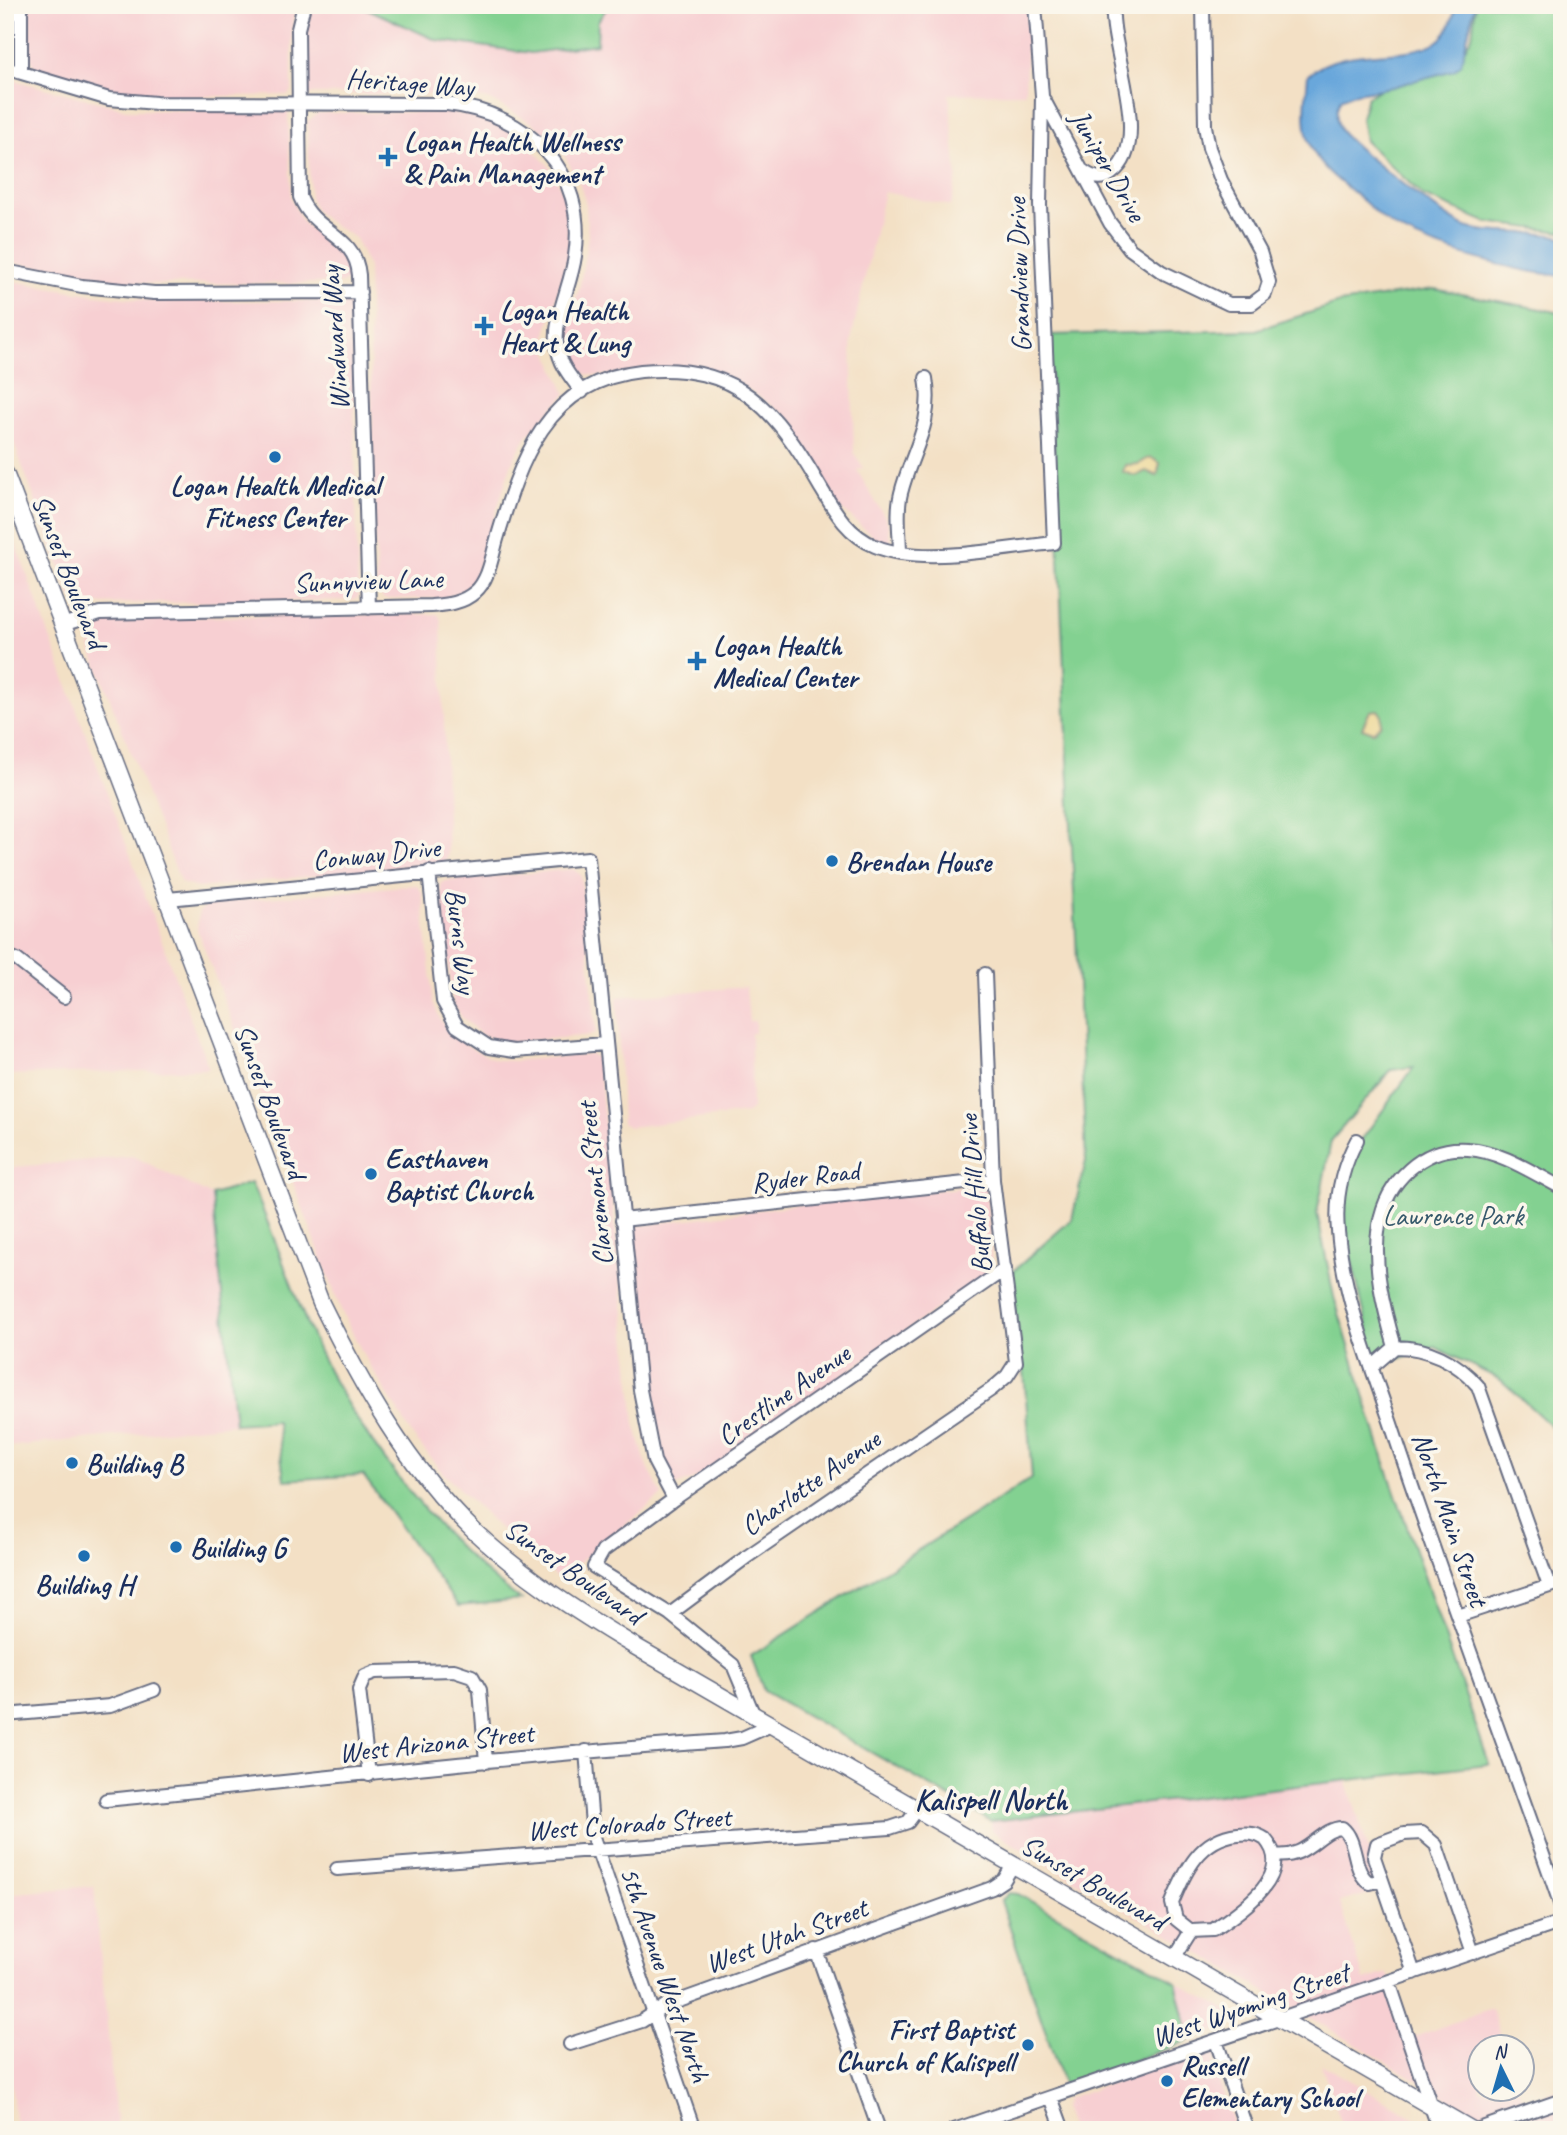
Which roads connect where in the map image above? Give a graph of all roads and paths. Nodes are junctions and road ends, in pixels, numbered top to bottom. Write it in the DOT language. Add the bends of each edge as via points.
graph roads {
  1 [pos="21,5"];
  2 [pos="304,5"];
  3 [pos="1035,5"];
  4 [pos="1113,5"];
  5 [pos="1203,5"];
  6 [pos="5,68"];
  7 [pos="21,71"];
  8 [pos="1042,96"];
  9 [pos="298,101"];
  10 [pos="1082,170"];
  11 [pos="5,271"];
  12 [pos="360,292"];
  13 [pos="926,377"];
  14 [pos="582,392"];
  15 [pos="5,473"];
  16 [pos="1054,543"];
  17 [pos="900,553"];
  18 [pos="369,608"];
  19 [pos="62,625"];
  20 [pos="588,858"];
  21 [pos="429,872"];
  22 [pos="168,899"];
  23 [pos="5,954"];
  24 [pos="985,974"];
  25 [pos="64,997"];
  26 [pos="605,1044"];
  27 [pos="1357,1140"];
  28 [pos="993,1180"];
  29 [pos="1562,1188"];
  30 [pos="622,1220"];
  31 [pos="1005,1269"];
  32 [pos="1395,1347"];
  33 [pos="1372,1367"];
  34 [pos="982,1395"];
  35 [pos="674,1499"];
  36 [pos="1562,1582"];
  37 [pos="1549,1586"];
  38 [pos="670,1615"];
  39 [pos="1458,1616"];
  40 [pos="153,1690"];
  41 [pos="5,1715"];
  42 [pos="762,1722"];
  43 [pos="586,1751"];
  44 [pos="486,1762"];
  45 [pos="369,1774"];
  46 [pos="106,1800"];
  47 [pos="917,1810"];
  48 [pos="597,1850"];
  49 [pos="1274,1855"];
  50 [pos="1013,1865"];
  51 [pos="337,1869"];
  52 [pos="1382,1880"];
  53 [pos="1562,1909"];
  54 [pos="1562,1922"];
  55 [pos="1191,1931"];
  56 [pos="816,1950"];
  57 [pos="1473,1953"];
  58 [pos="1174,1958"];
  59 [pos="1414,1973"];
  60 [pos="1388,1982"];
  61 [pos="654,2012"];
  62 [pos="1281,2020"];
  63 [pos="1216,2041"];
  64 [pos="570,2044"];
  65 [pos="1051,2097"];
  66 [pos="1562,2100"];
  67 [pos="1432,2108"];
  68 [pos="694,2130"];
  69 [pos="879,2130"];
  70 [pos="954,2130"];
  71 [pos="1063,2130"];
  72 [pos="1247,2130"];
  73 [pos="1439,2130"];
  74 [pos="1474,2130"];
  1 -- 7 [label="street"];
  2 -- 9 [label="street, Windward Way" via="298,29"];
  3 -- 8 [label="street, Grandview Drive"];
  4 -- 10 [label="street" via="1130,142 1120,166 1108,176 1097,178"];
  5 -- 10 [label="street, Juniper Drive" via="1209,148 1260,252 1269,282 1265,294 1252,304 1229,304 1144,262 1110,223"];
  6 -- 7 [label="street, Heritage Way"];
  7 -- 9 [label="street, Heritage Way" via="118,100"];
  8 -- 10 [label="street, Juniper Drive"];
  8 -- 16 [label="street, Grandview Drive" via="1040,205"];
  9 -- 12 [label="street, Windward Way" via="300,197 319,226 348,243 355,253"];
  9 -- 14 [label="street, Heritage Way" via="460,105 499,116 534,138 559,169 576,214 575,257 559,315 557,343 567,372"];
  11 -- 12 [label="street" via="82,286 154,293"];
  12 -- 18 [label="street, Windward Way"];
  13 -- 17 [label="street" via="921,442 900,496"];
  14 -- 17 [label="street, Sunnyview Lane" via="621,375 663,370 702,375 740,391 764,406 784,427 834,512 852,532"];
  14 -- 18 [label="street, Sunnyview Lane" via="558,410 532,442 514,482 487,572 475,592 446,605"];
  15 -- 19 [label="main road, Sunset Boulevard"];
  16 -- 17 [label="street, Sunnyview Lane"];
  18 -- 19 [label="street, Sunnyview Lane" via="100,613"];
  19 -- 22 [label="main road, Sunset Boulevard"];
  20 -- 21 [label="street, Conway Drive"];
  20 -- 26 [label="street, Claremont Street"];
  21 -- 22 [label="street, Conway Drive"];
  21 -- 26 [label="street, Burns Way" via="443,1001 457,1026 489,1046 514,1051"];
  22 -- 42 [label="main road, Sunset Boulevard" via="321,1303 395,1438 475,1532 529,1578"];
  23 -- 25 [label="street"];
  24 -- 28 [label="street, Buffalo Hill Drive"];
  26 -- 30 [label="street, Claremont Street"];
  27 -- 33 [label="street, North Main Street" via="1338,1192 1338,1233"];
  28 -- 30 [label="street, Ryder Road"];
  28 -- 31 [label="street, Buffalo Hill Drive"];
  29 -- 32 [label="street" via="1501,1157 1468,1149 1434,1153 1408,1168 1388,1196 1378,1225 1379,1268"];
  30 -- 35 [label="street, Claremont Street" via="646,1427 654,1461"];
  31 -- 34 [label="street, Buffalo Hill Drive" via="1016,1362 1007,1376"];
  31 -- 35 [label="street, Crestline Avenue"];
  32 -- 33 [label="street"];
  32 -- 37 [label="street" via="1440,1357 1478,1386"];
  33 -- 39 [label="street, North Main Street"];
  34 -- 38 [label="street, Charlotte Avenue"];
  35 -- 38 [label="street, Crestline Avenue" via="603,1551 594,1567"];
  36 -- 37 [label="street"];
  37 -- 39 [label="street"];
  38 -- 42 [label="street" via="733,1665"];
  39 -- 53 [label="street, North Main Street"];
  40 -- 41 [label="street" via="110,1706"];
  42 -- 43 [label="street, West Arizona Street" via="742,1738 725,1741"];
  42 -- 47 [label="main road, Sunset Boulevard"];
  43 -- 44 [label="street, West Arizona Street"];
  43 -- 48 [label="street, 5th Avenue West North" via="589,1818"];
  44 -- 45 [label="street, West Arizona Street"];
  44 -- 45 [label="street" via="480,1690 472,1676 454,1670 375,1672 365,1676 359,1690"];
  45 -- 46 [label="street, West Arizona Street"];
  47 -- 48 [label="street, West Colorado Street" via="908,1822 890,1828"];
  47 -- 50 [label="main road, Sunset Boulevard"];
  48 -- 51 [label="street, West Colorado Street"];
  48 -- 61 [label="street, 5th Avenue West North"];
  49 -- 52 [label="street" via="1312,1846 1329,1830 1342,1828 1363,1878 1370,1883"];
  49 -- 55 [label="street" via="1275,1872 1262,1889 1213,1930"];
  49 -- 55 [label="street" via="1268,1842 1257,1835 1210,1842 1185,1874 1172,1903 1176,1919"];
  50 -- 56 [label="street, West Utah Street" via="992,1888"];
  50 -- 58 [label="main road, Sunset Boulevard"];
  52 -- 57 [label="street" via="1373,1851 1377,1844 1416,1832 1426,1836 1439,1851"];
  52 -- 59 [label="street"];
  54 -- 57 [label="street, West Wyoming Street"];
  55 -- 58 [label="street"];
  56 -- 61 [label="street, West Utah Street"];
  56 -- 69 [label="street"];
  57 -- 59 [label="street, West Wyoming Street"];
  58 -- 62 [label="main road, Sunset Boulevard"];
  59 -- 60 [label="street, West Wyoming Street"];
  60 -- 62 [label="street, West Wyoming Street"];
  60 -- 67 [label="street"];
  61 -- 64 [label="street, West Utah Street" via="642,2021"];
  61 -- 68 [label="street, 5th Avenue West North"];
  62 -- 63 [label="street, West Wyoming Street"];
  62 -- 67 [label="main road, Sunset Boulevard"];
  63 -- 65 [label="street, West Wyoming Street"];
  63 -- 72 [label="street"];
  65 -- 70 [label="street, West Wyoming Street"];
  65 -- 71 [label="street"];
  66 -- 74 [label="street"];
  67 -- 73 [label="street"];
  67 -- 74 [label="main road, Sunset Boulevard"];
}
